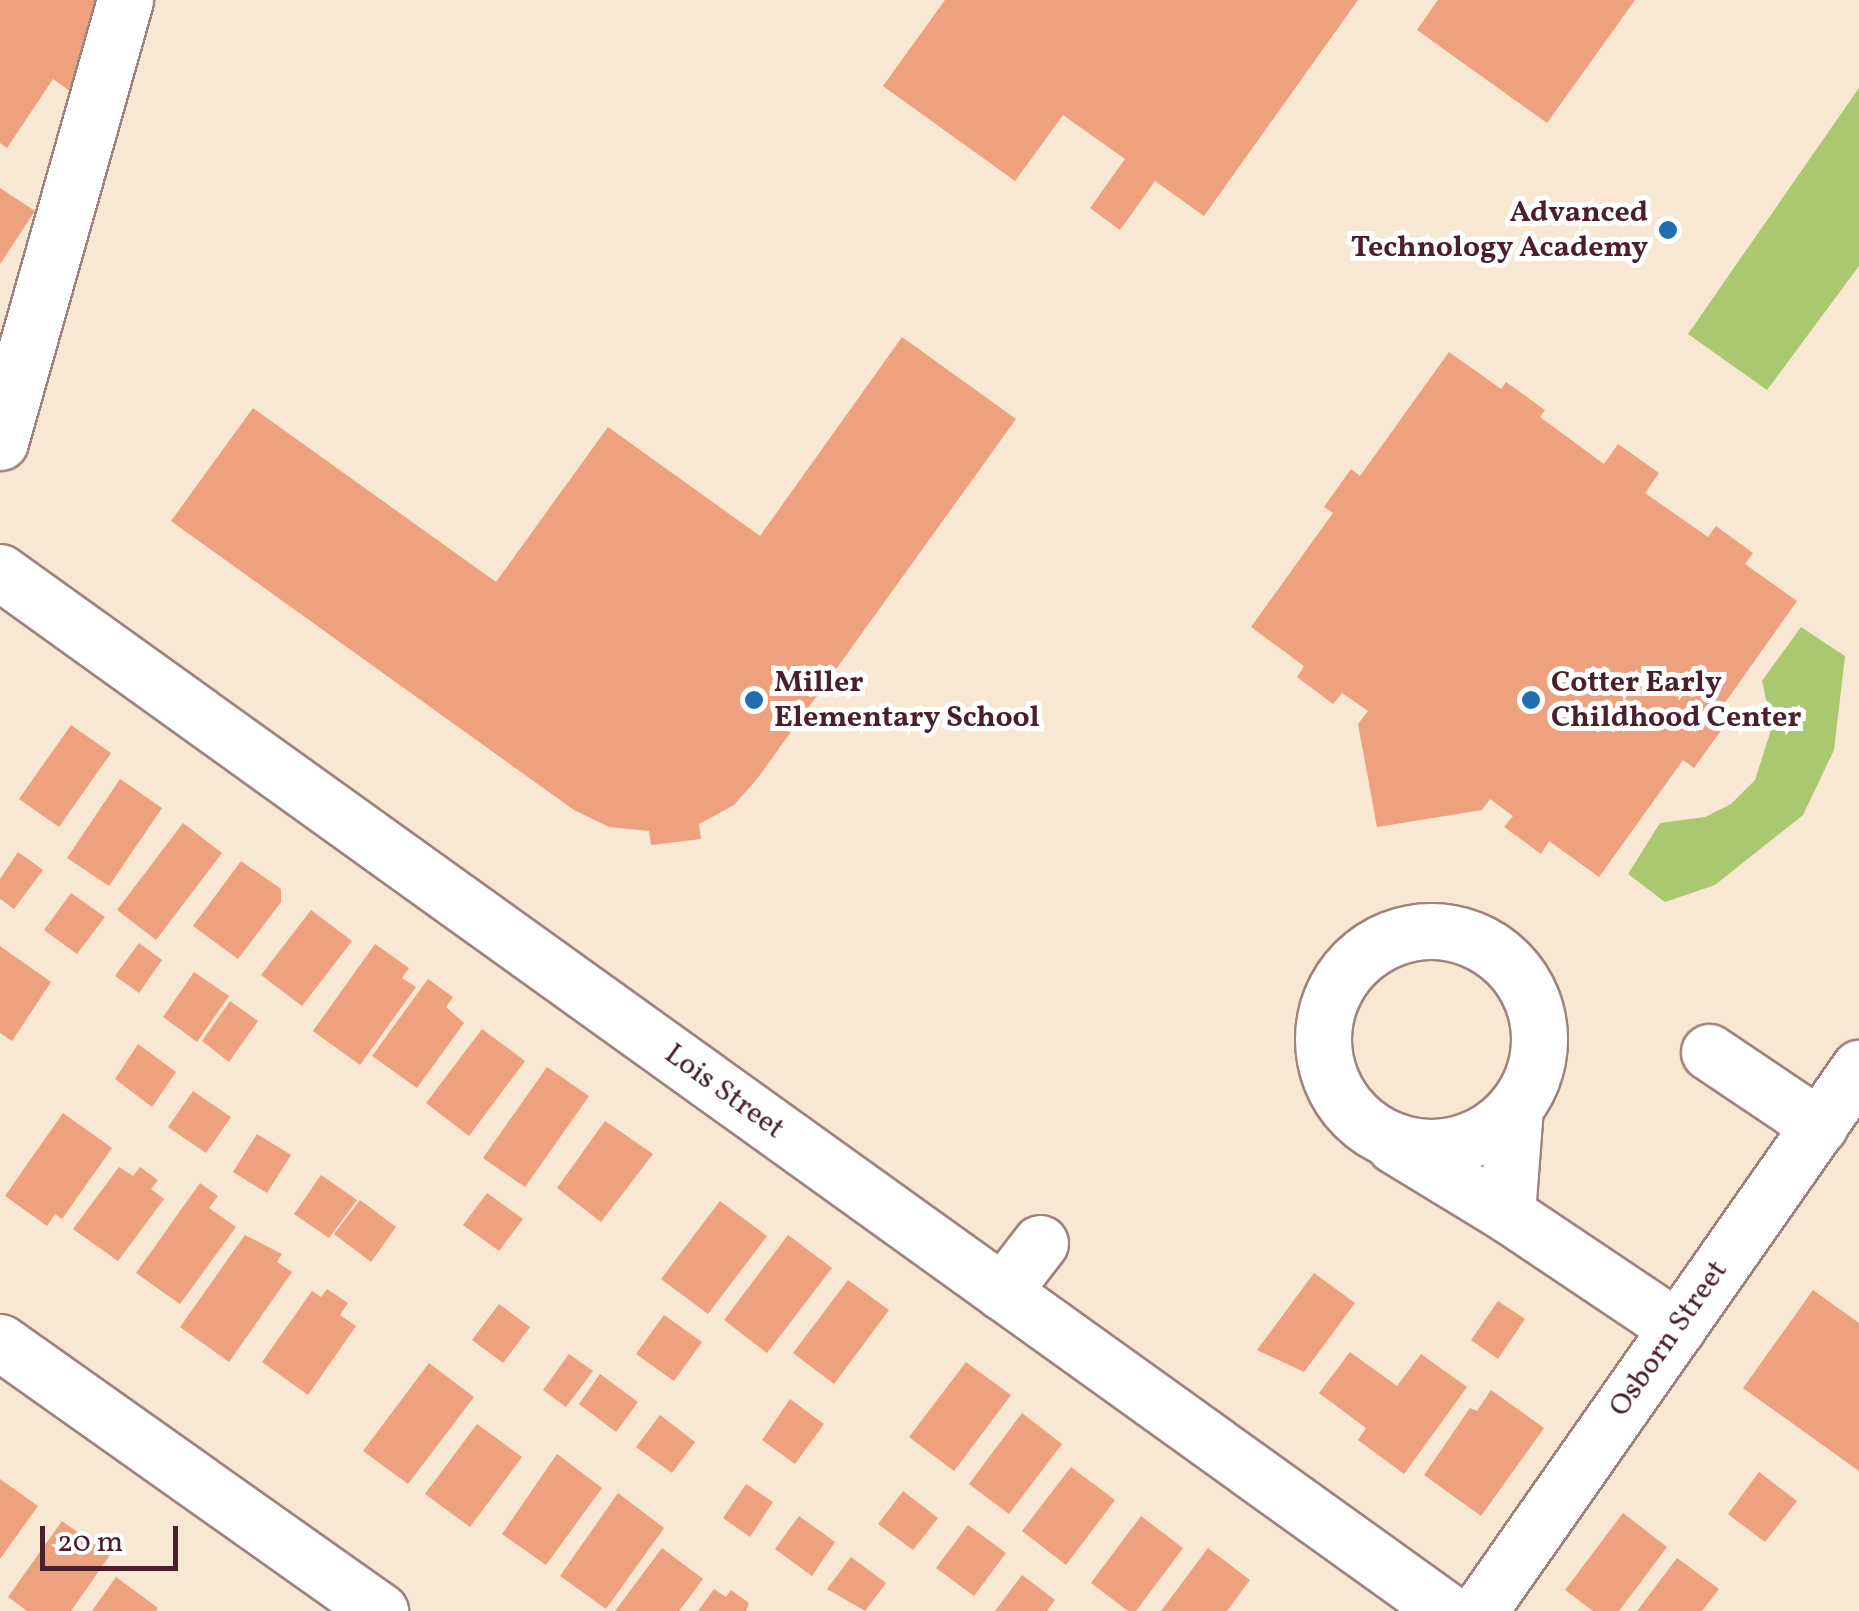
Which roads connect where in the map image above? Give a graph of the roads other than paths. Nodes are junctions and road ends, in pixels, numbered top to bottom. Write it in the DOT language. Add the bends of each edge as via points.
graph roads {
  1 [pos="125,0"];
  2 [pos="0,442"];
  3 [pos="0,572"];
  4 [pos="1709,1052"];
  5 [pos="1859,1068"];
  6 [pos="1515,1106"];
  7 [pos="1818,1126"];
  8 [pos="1373,1131"];
  9 [pos="1507,1214"];
  10 [pos="1040,1243"];
  11 [pos="1002,1292"];
  12 [pos="1676,1328"];
  13 [pos="0,1342"];
  14 [pos="380,1611"];
  15 [pos="1447,1611"];
  16 [pos="1479,1611"];
  1 -- 2 [label="street"];
  3 -- 11 [label="street, Lois Street"];
  4 -- 7 [label="street"];
  5 -- 7 [label="street, Osborn Street"];
  6 -- 8 [label="street" via="1476,1138 1442,1148 1406,1146"];
  6 -- 8 [label="street" via="1539,1056 1538,1020 1526,986 1504,957 1474,938 1438,930 1402,934 1370,949 1344,974 1327,1006 1322,1041 1328,1076 1346,1108"];
  6 -- 9 [label="street"];
  7 -- 12 [label="street, Osborn Street"];
  8 -- 9 [label="street"];
  9 -- 12 [label="street"];
  10 -- 11 [label="street"];
  11 -- 15 [label="street, Lois Street"];
  12 -- 16 [label="street, Osborn Street"];
  13 -- 14 [label="street"];
}
